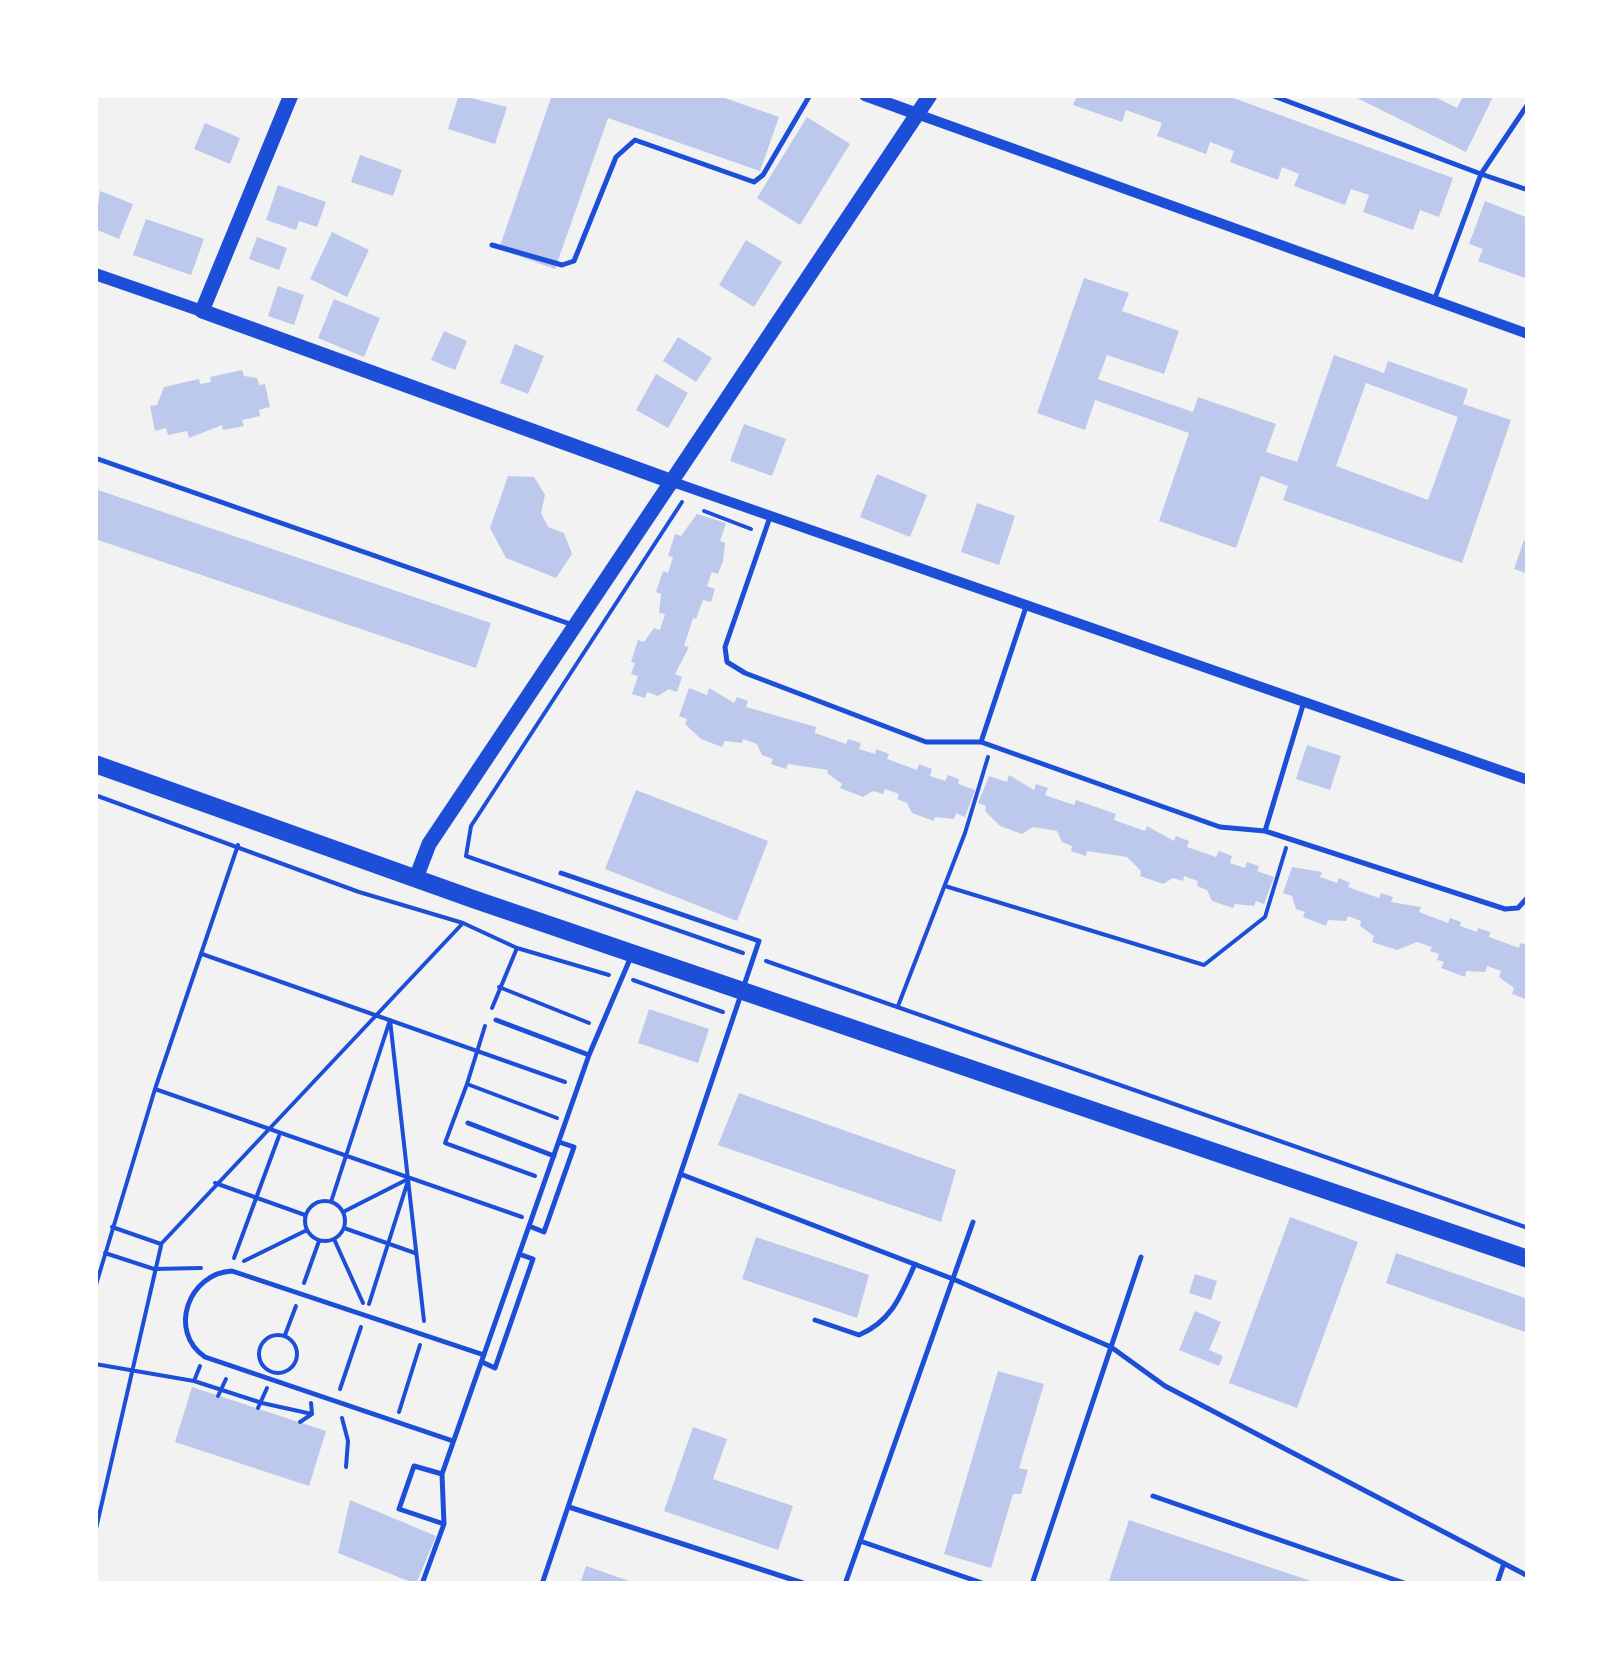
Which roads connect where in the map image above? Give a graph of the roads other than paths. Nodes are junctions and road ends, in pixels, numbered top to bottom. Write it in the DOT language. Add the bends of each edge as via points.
graph roads {
  1 [pos="291,95"];
  2 [pos="810,95"];
  3 [pos="865,95"];
  4 [pos="930,95"];
  5 [pos="1270,95"];
  6 [pos="1528,104"];
  7 [pos="916,114"];
  8 [pos="1480,174"];
  9 [pos="1528,190"];
  10 [pos="492,246"];
  11 [pos="95,274"];
  12 [pos="1434,300"];
  13 [pos="202,311"];
  14 [pos="1528,334"];
  15 [pos="95,458"];
  16 [pos="672,482"];
  17 [pos="770,517"];
  18 [pos="1026,606"];
  19 [pos="573,625"];
  20 [pos="1303,703"];
  21 [pos="980,742"];
  22 [pos="95,764"];
  23 [pos="1528,780"];
  24 [pos="1265,831"];
  25 [pos="561,872"];
  26 [pos="416,878"];
  27 [pos="1528,897"];
  28 [pos="633,952"];
  29 [pos="741,989"];
  30 [pos="496,1020"];
  31 [pos="589,1055"];
  32 [pos="468,1122"];
  33 [pos="559,1142"];
  34 [pos="554,1156"];
  35 [pos="683,1174"];
  36 [pos="973,1222"];
  37 [pos="530,1224"];
  38 [pos="520,1254"];
  39 [pos="1141,1257"];
  40 [pos="1528,1259"];
  41 [pos="916,1264"];
  42 [pos="953,1279"];
  43 [pos="815,1320"];
  44 [pos="1111,1347"];
  45 [pos="483,1358"];
  46 [pos="454,1441"];
  47 [pos="442,1474"];
  48 [pos="1153,1496"];
  49 [pos="569,1506"];
  50 [pos="444,1524"];
  51 [pos="860,1541"];
  52 [pos="1504,1563"];
  53 [pos="1528,1576"];
  54 [pos="422,1584"];
  55 [pos="542,1584"];
  56 [pos="806,1584"];
  57 [pos="845,1584"];
  58 [pos="985,1584"];
  59 [pos="1032,1584"];
  60 [pos="1407,1584"];
  61 [pos="1496,1584"];
  1 -- 13 [label="main road"];
  2 -- 10 [label="lane" via="754,182 636,140 616,156 574,261 562,265"];
  3 -- 7 [label="street"];
  4 -- 7 [label="main road"];
  5 -- 8 [label="lane"];
  6 -- 8 [label="lane"];
  7 -- 12 [label="street"];
  7 -- 16 [label="main road"];
  8 -- 9 [label="lane"];
  8 -- 12 [label="lane"];
  11 -- 13 [label="street"];
  12 -- 14 [label="street"];
  13 -- 16 [label="main road"];
  15 -- 19 [label="lane"];
  16 -- 17 [label="street"];
  16 -- 19 [label="main road"];
  17 -- 18 [label="street"];
  17 -- 21 [label="lane" via="725,647 726,662 926,742"];
  18 -- 20 [label="street"];
  18 -- 21 [label="lane"];
  19 -- 26 [label="main road" via="430,844"];
  20 -- 23 [label="street"];
  20 -- 24 [label="lane"];
  21 -- 24 [label="lane" via="1220,827"];
  22 -- 26 [label="main road"];
  24 -- 27 [label="lane" via="1505,909 1518,908"];
  25 -- 29 [label="lane" via="759,940"];
  26 -- 28 [label="main road"];
  28 -- 29 [label="main road"];
  28 -- 31 [label="lane"];
  29 -- 35 [label="lane"];
  29 -- 40 [label="main road"];
  30 -- 31 [label="lane"];
  31 -- 33 [label="lane"];
  32 -- 34 [label="lane"];
  33 -- 34 [label="lane"];
  33 -- 37 [label="lane" via="574,1147 544,1232"];
  34 -- 37 [label="lane"];
  35 -- 41 [label="lane"];
  35 -- 49 [label="lane"];
  36 -- 42 [label="lane"];
  37 -- 38 [label="lane"];
  38 -- 45 [label="lane"];
  38 -- 45 [label="lane" via="533,1259 495,1368"];
  39 -- 44 [label="lane"];
  41 -- 42 [label="lane"];
  41 -- 43 [label="lane" via="878,1327 859,1335"];
  42 -- 44 [label="lane"];
  42 -- 51 [label="lane"];
  44 -- 52 [label="lane" via="1165,1386"];
  44 -- 59 [label="lane"];
  45 -- 46 [label="lane"];
  45 -- 46 [label="lane" via="230,1269 204,1280 190,1296 186,1327 199,1354"];
  46 -- 47 [label="lane"];
  47 -- 50 [label="lane"];
  47 -- 50 [label="lane" via="414,1466 400,1509"];
  48 -- 60 [label="lane"];
  49 -- 55 [label="lane"];
  49 -- 56 [label="lane"];
  50 -- 54 [label="lane"];
  51 -- 57 [label="lane"];
  51 -- 58 [label="lane"];
  52 -- 53 [label="lane"];
  52 -- 61 [label="lane"];
}
